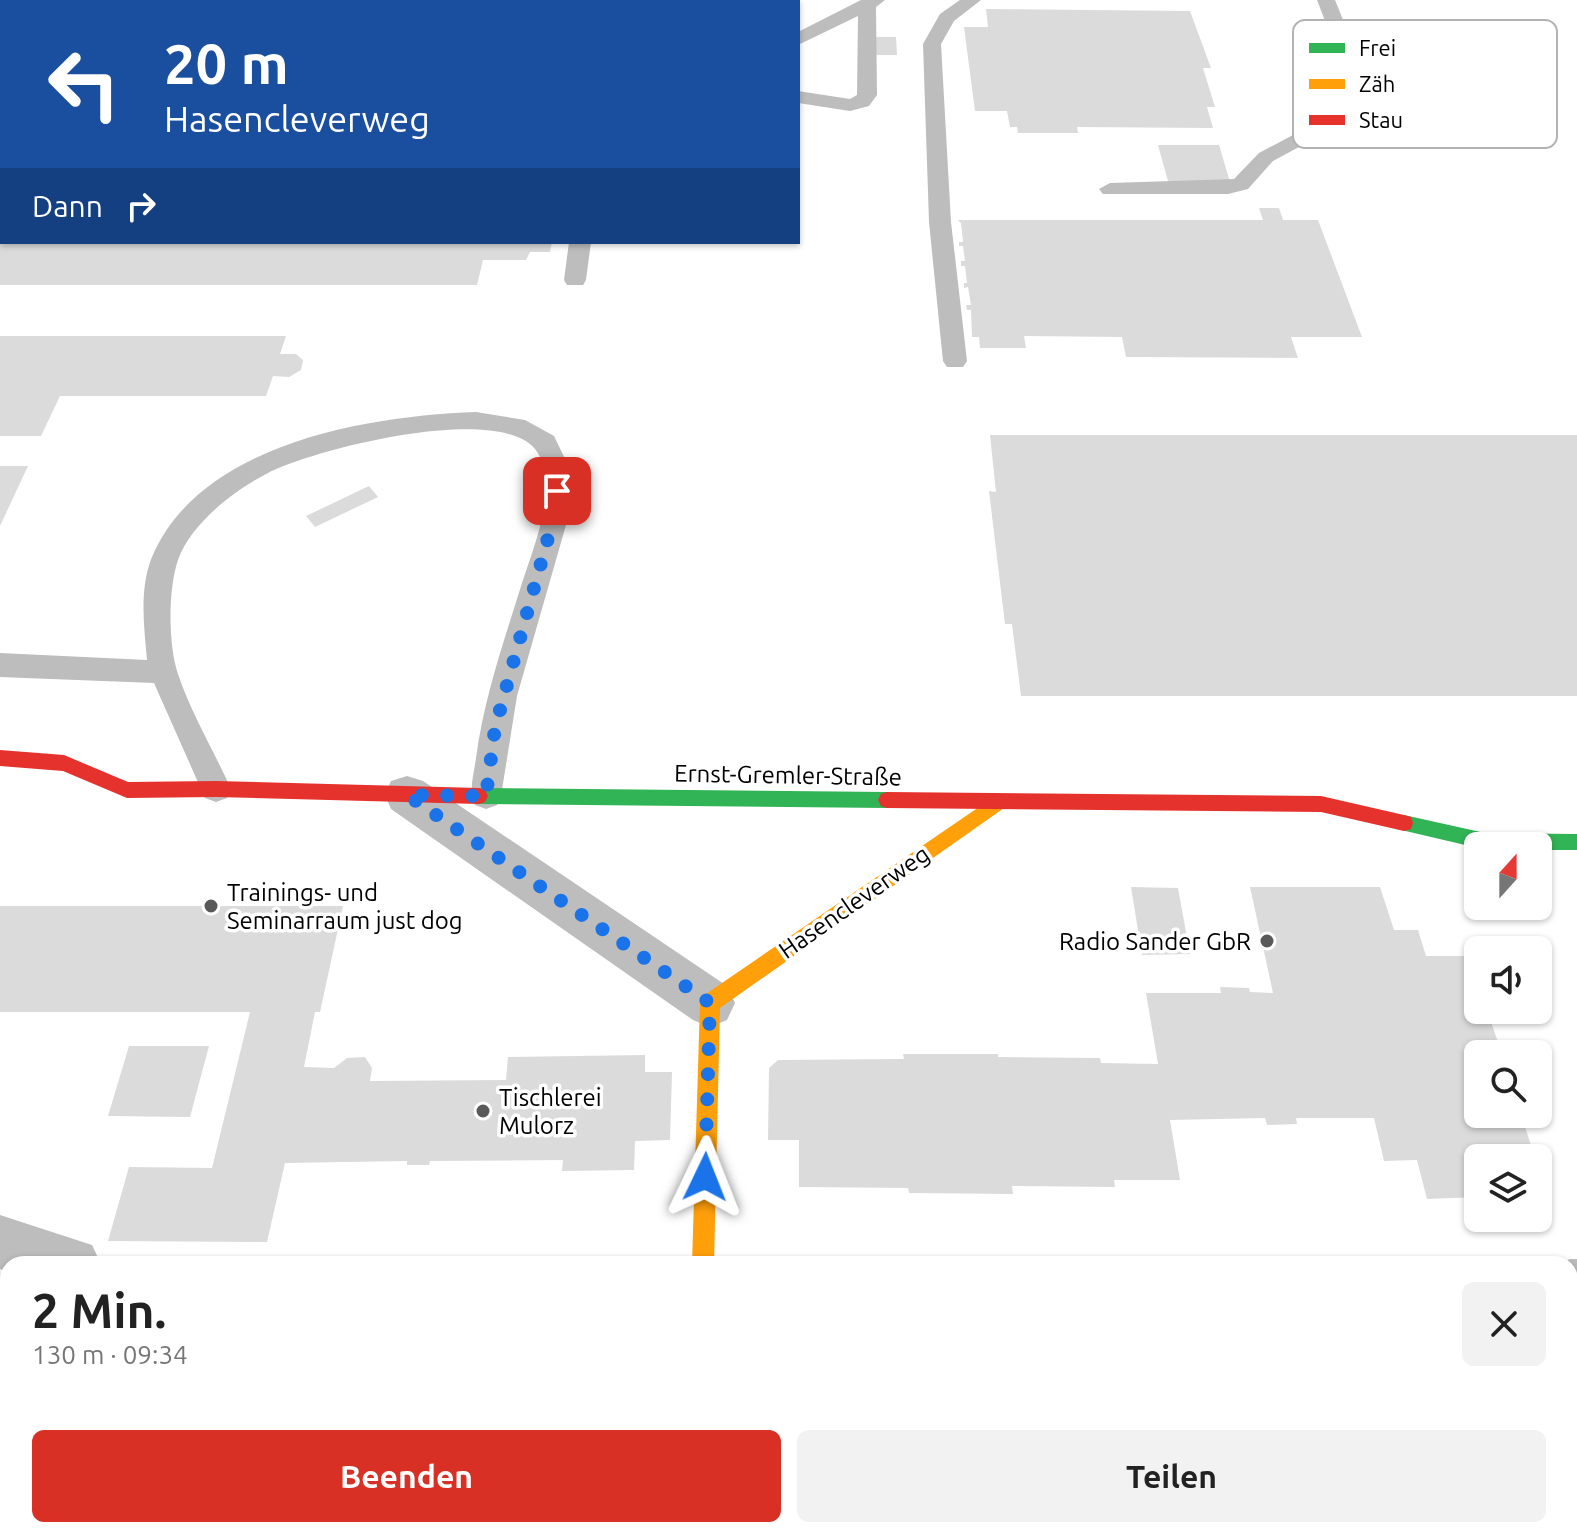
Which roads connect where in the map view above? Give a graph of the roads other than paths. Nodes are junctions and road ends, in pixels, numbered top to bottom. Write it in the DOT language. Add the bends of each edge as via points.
graph roads {
  1 [pos="972,0"];
  2 [pos="1326,0"];
  3 [pos="872,2"];
  4 [pos="1334,20"];
  5 [pos="800,38"];
  6 [pos="800,97"];
  7 [pos="1293,142"];
  8 [pos="1110,189"];
  9 [pos="580,244"];
  10 [pos="575,280"];
  11 [pos="955,361"];
  12 [pos="0,665"];
  13 [pos="163,672"];
  14 [pos="0,758"];
  15 [pos="216,789"];
  16 [pos="407,795"];
  17 [pos="486,796"];
  18 [pos="998,802"];
  19 [pos="1577,842"];
  20 [pos="710,1003"];
  21 [pos="0,1242"];
  22 [pos="46,1256"];
  23 [pos="703,1256"];
  1 -- 11 [label="lane" via="947,18 932,44 940,222"];
  2 -- 4 [label="lane"];
  3 -- 5 [label="lane"];
  3 -- 6 [label="lane" via="867,95 862,102"];
  7 -- 8 [label="lane" via="1266,157 1241,184 1228,188"];
  9 -- 10 [label="lane"];
  12 -- 13 [label="lane"];
  13 -- 15 [label="lane"];
  13 -- 17 [label="lane" via="156,602 166,556 188,522 226,487 270,461 354,436 447,419 499,422 535,434 549,448 558,469 555,513 495,728"];
  14 -- 15 [label="street, Ernst-Gremler-Straße" via="64,763 127,790"];
  15 -- 16 [label="street, Ernst-Gremler-Straße"];
  16 -- 17 [label="street, Ernst-Gremler-Straße"];
  16 -- 20 [label="street"];
  17 -- 18 [label="street, Ernst-Gremler-Straße"];
  18 -- 19 [label="street, Ernst-Gremler-Straße" via="1321,804 1485,841"];
  18 -- 20 [label="street, Hasencleverweg"];
  20 -- 23 [label="street"];
  21 -- 22 [label="street"];
}
